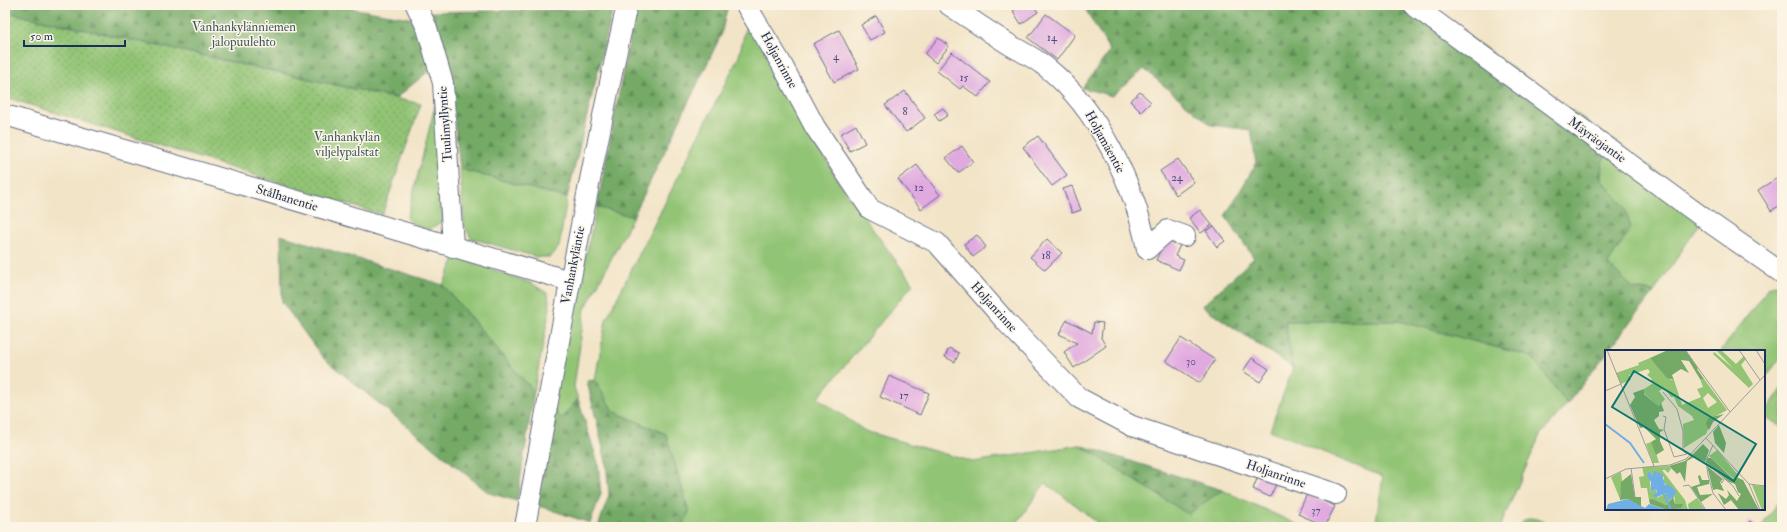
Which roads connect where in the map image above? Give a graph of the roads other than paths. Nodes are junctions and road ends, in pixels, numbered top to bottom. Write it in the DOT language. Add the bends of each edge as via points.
graph roads {
  1 [pos="416,5"];
  2 [pos="627,5"];
  3 [pos="746,5"];
  4 [pos="949,5"];
  5 [pos="1413,5"];
  6 [pos="5,115"];
  7 [pos="1185,236"];
  8 [pos="453,248"];
  9 [pos="1782,274"];
  10 [pos="570,281"];
  11 [pos="1336,494"];
  12 [pos="525,527"];
  1 -- 8 [label="street, Tuulimyllyntie" via="427,28 443,83"];
  2 -- 10 [label="street, Vanhankyläntie" via="602,114"];
  3 -- 11 [label="street, Holjanrinne" via="815,127 870,209 937,243 1007,323 1079,398 1132,426"];
  4 -- 7 [label="street, Holjamäentie" via="1046,67 1083,103 1102,132 1130,191 1143,227 1147,249 1168,230"];
  5 -- 9 [label="street, Mäyräojantie"];
  6 -- 8 [label="street, Stålhanentie"];
  8 -- 10 [label="street, Stålhanentie"];
  10 -- 12 [label="street, Vanhankyläntie"];
}
